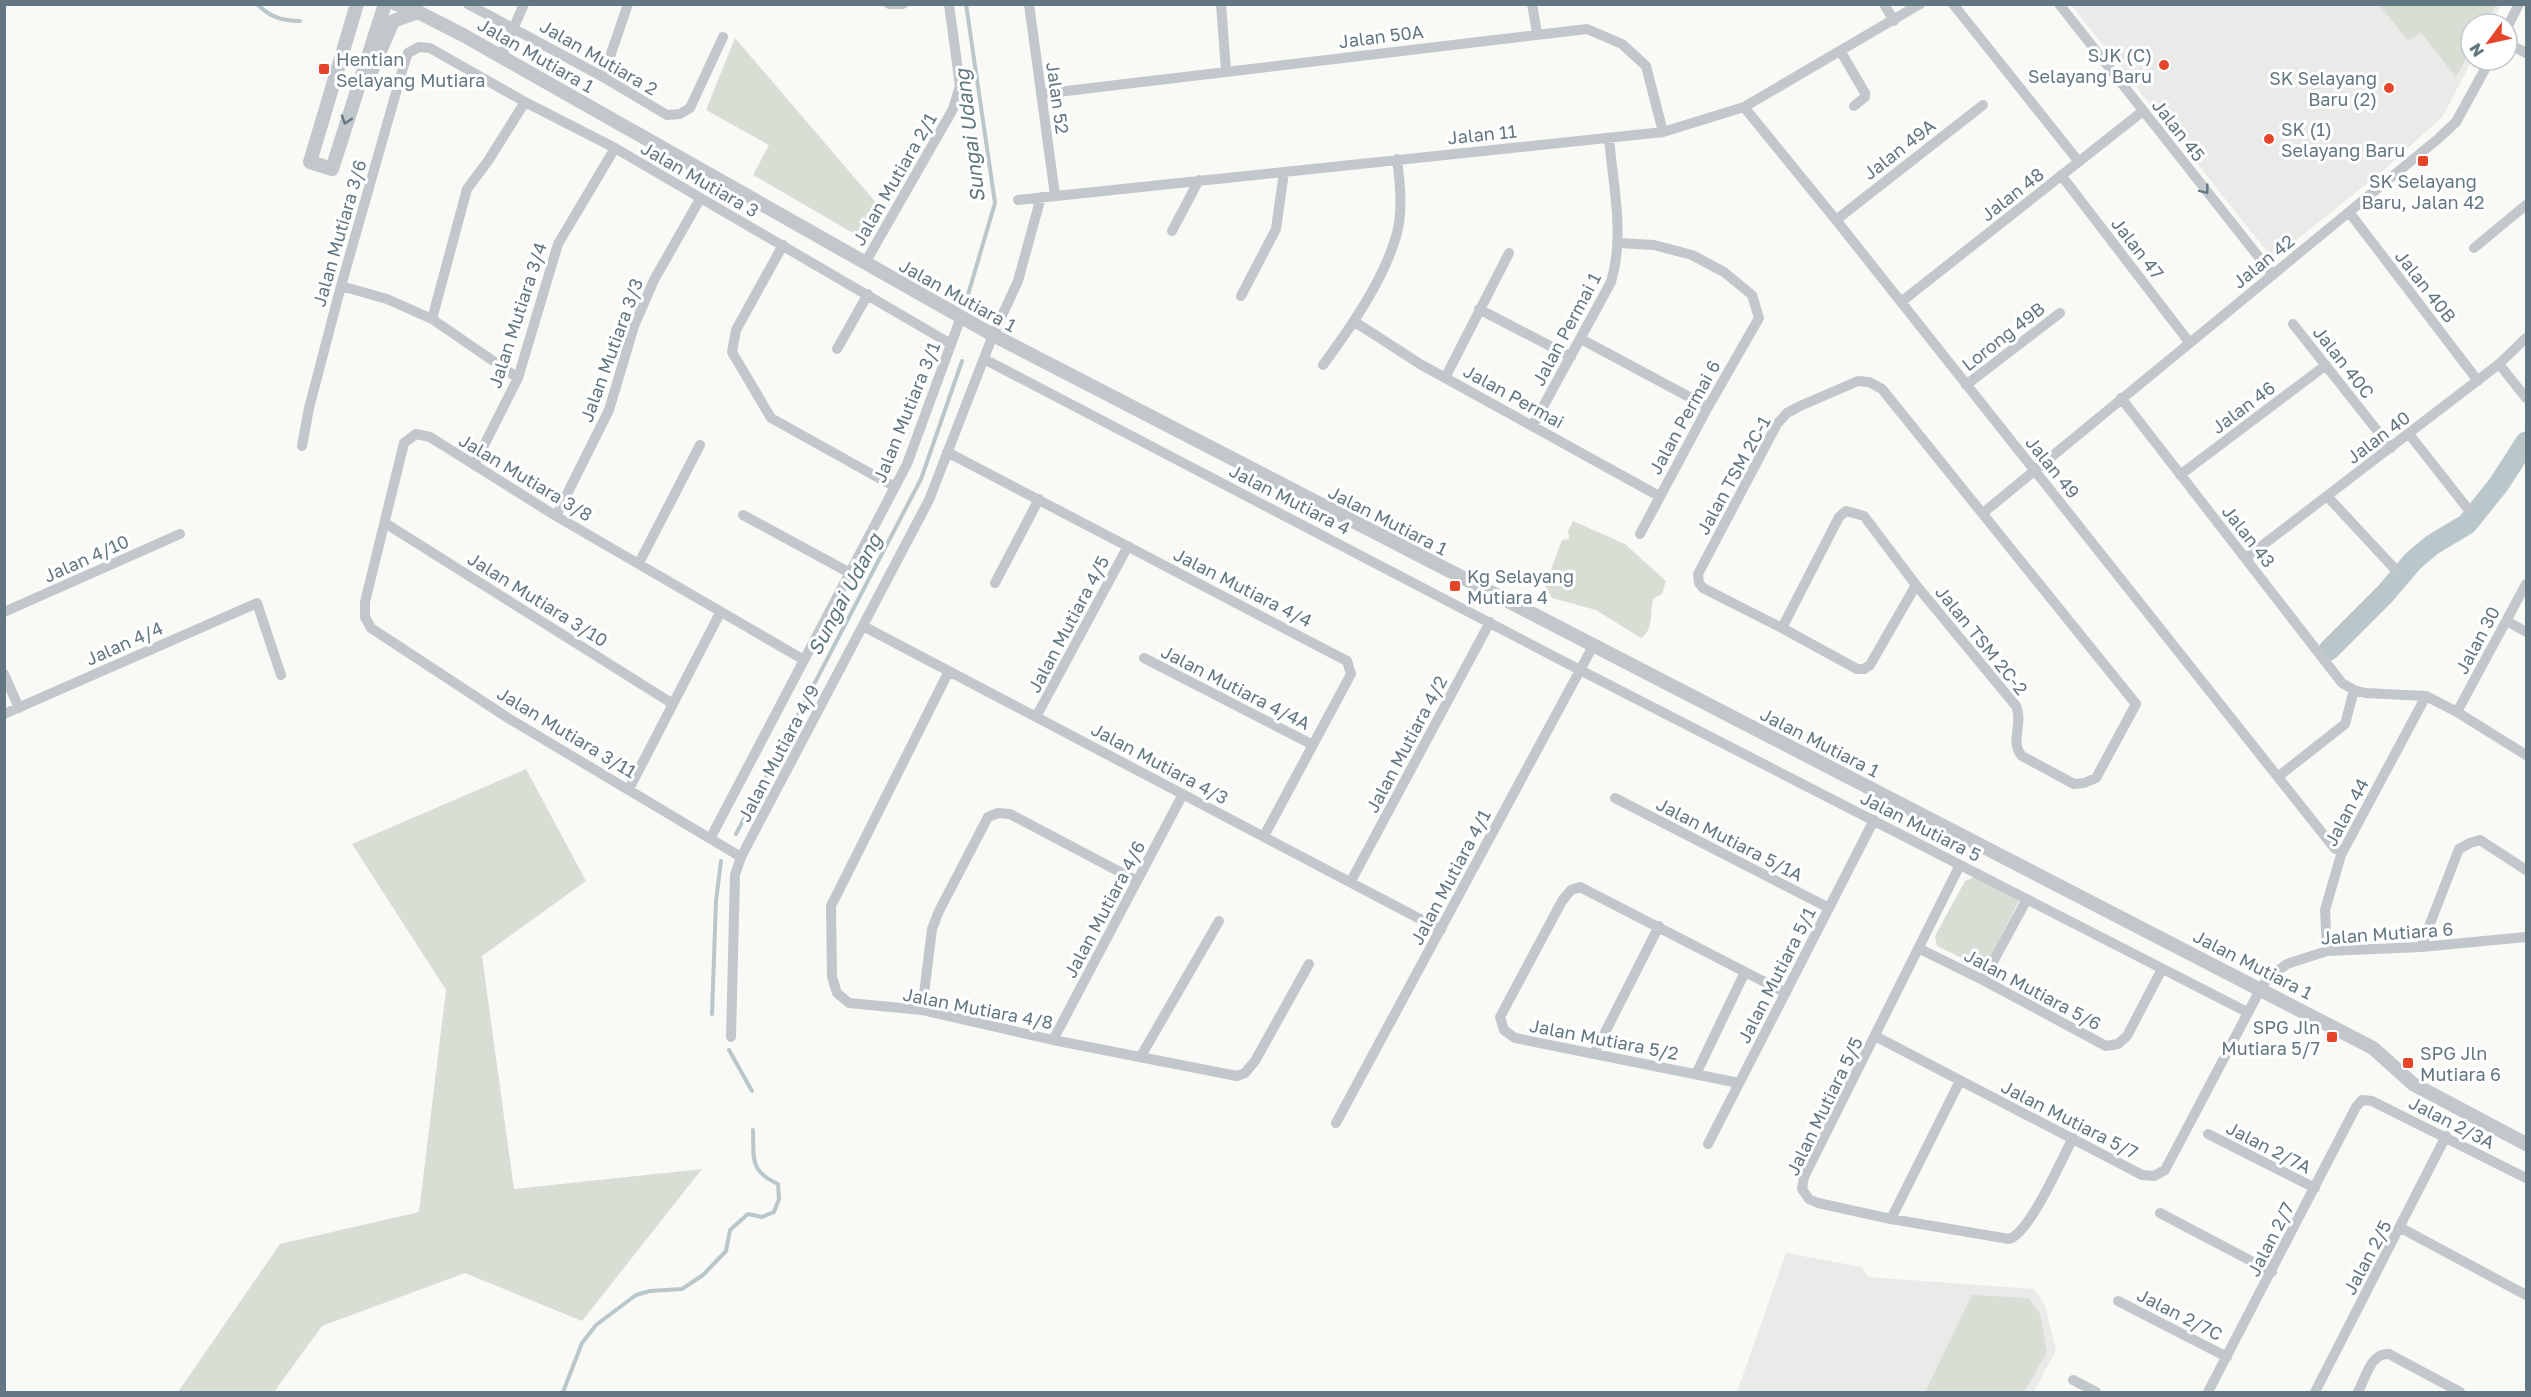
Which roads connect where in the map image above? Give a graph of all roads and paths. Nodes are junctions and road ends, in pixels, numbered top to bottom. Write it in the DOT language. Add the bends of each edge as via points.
graph roads {
  1 [pos="345,4"];
  2 [pos="357,4"];
  3 [pos="385,4"];
  4 [pos="396,4"];
  5 [pos="468,4"];
  6 [pos="524,4"];
  7 [pos="628,4"];
  8 [pos="889,4"];
  9 [pos="903,4"];
  10 [pos="950,4"];
  11 [pos="1029,4"];
  12 [pos="1221,4"];
  13 [pos="1532,4"];
  14 [pos="1884,4"];
  15 [pos="1920,4"];
  16 [pos="1953,4"];
  17 [pos="2059,4"];
  18 [pos="416,8"];
  19 [pos="1894,21"];
  20 [pos="350,25"];
  21 [pos="515,28"];
  22 [pos="1537,33"];
  23 [pos="723,37"];
  24 [pos="430,48"];
  25 [pos="1840,52"];
  26 [pos="501,57"];
  27 [pos="1226,71"];
  28 [pos="2483,72"];
  29 [pos="603,77"];
  30 [pos="360,78"];
  31 [pos="1041,94"];
  32 [pos="525,102"];
  33 [pos="1983,105"];
  34 [pos="1854,106"];
  35 [pos="1744,107"];
  36 [pos="2143,111"];
  37 [pos="1663,132"];
  38 [pos="1609,138"];
  39 [pos="615,148"];
  40 [pos="1397,159"];
  41 [pos="2079,162"];
  42 [pos="1284,172"];
  43 [pos="2061,175"];
  44 [pos="1199,180"];
  45 [pos="1055,195"];
  46 [pos="1041,197"];
  47 [pos="700,199"];
  48 [pos="1018,200"];
  49 [pos="2526,205"];
  50 [pos="2349,212"];
  51 [pos="1836,220"];
  52 [pos="1172,231"];
  53 [pos="1618,243"];
  54 [pos="783,245"];
  55 [pos="2474,248"];
  56 [pos="1509,253"];
  57 [pos="865,263"];
  58 [pos="2273,275"];
  59 [pos="341,286"];
  60 [pos="868,294"];
  61 [pos="1241,296"];
  62 [pos="1901,302"];
  63 [pos="1479,309"];
  64 [pos="2060,313"];
  65 [pos="961,317"];
  66 [pos="432,319"];
  67 [pos="1355,321"];
  68 [pos="2293,324"];
  69 [pos="993,335"];
  70 [pos="2526,338"];
  71 [pos="1581,339"];
  72 [pos="2189,342"];
  73 [pos="951,344"];
  74 [pos="837,350"];
  75 [pos="1571,357"];
  76 [pos="984,359"];
  77 [pos="2499,364"];
  78 [pos="1323,365"];
  79 [pos="2326,365"];
  80 [pos="518,378"];
  81 [pos="1445,378"];
  82 [pos="2478,381"];
  83 [pos="1966,385"];
  84 [pos="2121,398"];
  85 [pos="2526,398"];
  86 [pos="1708,407"];
  87 [pos="1533,425"];
  88 [pos="2409,434"];
  89 [pos="302,446"];
  90 [pos="700,446"];
  91 [pos="2391,448"];
  92 [pos="947,452"];
  93 [pos="474,465"];
  94 [pos="2035,471"];
  95 [pos="2180,475"];
  96 [pos="895,487"];
  97 [pos="1659,496"];
  98 [pos="2327,496"];
  99 [pos="1039,499"];
  100 [pos="2468,509"];
  101 [pos="1983,513"];
  102 [pos="743,515"];
  103 [pos="556,516"];
  104 [pos="385,523"];
  105 [pos="180,534"];
  106 [pos="1640,534"];
  107 [pos="1128,546"];
  108 [pos="2246,558"];
  109 [pos="639,563"];
  110 [pos="2393,567"];
  111 [pos="850,573"];
  112 [pos="995,583"];
  113 [pos="2526,584"];
  114 [pos="1916,585"];
  115 [pos="4,612"];
  116 [pos="720,613"];
  117 [pos="2507,621"];
  118 [pos="1490,622"];
  119 [pos="863,626"];
  120 [pos="1782,628"];
  121 [pos="2526,632"];
  122 [pos="377,633"];
  123 [pos="1593,646"];
  124 [pos="1144,658"];
  125 [pos="804,660"];
  126 [pos="1580,670"];
  127 [pos="949,672"];
  128 [pos="4,674"];
  129 [pos="280,675"];
  130 [pos="2354,690"];
  131 [pos="2426,696"];
  132 [pos="673,704"];
  133 [pos="19,708"];
  134 [pos="2457,712"];
  135 [pos="4,714"];
  136 [pos="1036,717"];
  137 [pos="1313,745"];
  138 [pos="2526,755"];
  139 [pos="2279,776"];
  140 [pos="2096,777"];
  141 [pos="628,789"];
  142 [pos="1183,794"];
  143 [pos="1615,798"];
  144 [pos="1874,820"];
  145 [pos="1264,836"];
  146 [pos="711,837"];
  147 [pos="2335,849"];
  148 [pos="741,857"];
  149 [pos="1960,865"];
  150 [pos="2526,870"];
  151 [pos="1137,881"];
  152 [pos="1351,881"];
  153 [pos="2027,899"];
  154 [pos="1829,908"];
  155 [pos="1219,921"];
  156 [pos="1659,926"];
  157 [pos="1441,930"];
  158 [pos="2526,938"];
  159 [pos="2421,947"];
  160 [pos="1920,949"];
  161 [pos="2327,951"];
  162 [pos="1309,964"];
  163 [pos="2162,969"];
  164 [pos="1746,972"];
  165 [pos="1983,980"];
  166 [pos="2261,988"];
  167 [pos="1786,993"];
  168 [pos="922,1010"];
  169 [pos="2247,1012"];
  170 [pos="1875,1036"];
  171 [pos="731,1037"];
  172 [pos="1053,1040"];
  173 [pos="1594,1054"];
  174 [pos="1141,1056"];
  175 [pos="1696,1074"];
  176 [pos="1960,1081"];
  177 [pos="1739,1083"];
  178 [pos="2362,1100"];
  179 [pos="1336,1123"];
  180 [pos="2208,1134"];
  181 [pos="2446,1136"];
  182 [pos="2073,1138"];
  183 [pos="1708,1144"];
  184 [pos="2526,1144"];
  185 [pos="2526,1178"];
  186 [pos="2315,1188"];
  187 [pos="2160,1213"];
  188 [pos="1891,1219"];
  189 [pos="2401,1228"];
  190 [pos="2272,1272"];
  191 [pos="2526,1295"];
  192 [pos="2118,1301"];
  193 [pos="2228,1357"];
  194 [pos="2073,1380"];
  195 [pos="2096,1392"];
  196 [pos="2208,1392"];
  197 [pos="2315,1392"];
  198 [pos="2358,1392"];
  199 [pos="2460,1392"];
  1 -- 20 [label="street"];
  2 -- 20 [label="street"];
  3 -- 30 [label="street"];
  4 -- 18 [label="street, Jalan Mutiara 1"];
  5 -- 21 [label="street, Jalan Mutiara 2"];
  6 -- 21 [label="street"];
  7 -- 29 [label="street"];
  8 -- 9 [label="street"];
  10 -- 57 [label="street, Jalan Mutiara 2/1" via="960,86 953,110"];
  11 -- 31 [label="street, Jalan 52"];
  12 -- 27 [label="street"];
  13 -- 22 [label="street"];
  14 -- 19 [label="street"];
  15 -- 19 [label="street, Jalan 11"];
  16 -- 41 [label="street"];
  17 -- 36 [label="street, Jalan 45"];
  18 -- 26 [label="street, Jalan Mutiara 1"];
  18 -- 30 [label="street" via="393,21 372,70"];
  19 -- 25 [label="street, Jalan 11"];
  30 -- 20 [label="street, one-way" via="332,169 310,162"];
  21 -- 26 [label="street"];
  21 -- 29 [label="street, Jalan Mutiara 2"];
  22 -- 27 [label="street, Jalan 50A"];
  22 -- 37 [label="street, Jalan 50A" via="1587,29 1622,44 1646,66"];
  23 -- 29 [label="street, Jalan Mutiara 2" via="690,108 680,114 667,115"];
  24 -- 32 [label="street, Jalan Mutiara 3"];
  24 -- 59 [label="street, Jalan Mutiara 3/6" via="419,47 408,53"];
  25 -- 34 [label="street" via="1865,93"];
  25 -- 35 [label="street, Jalan 11"];
  26 -- 57 [label="street, Jalan Mutiara 1"];
  27 -- 31 [label="street, Jalan 50A"];
  28 -- 50 [label="street, Jalan 42" via="2456,122"];
  31 -- 45 [label="street, Jalan 52"];
  32 -- 39 [label="street, Jalan Mutiara 3"];
  32 -- 66 [label="street" via="467,189"];
  33 -- 51 [label="street, Jalan 49A"];
  35 -- 37 [label="street, Jalan 11"];
  35 -- 51 [label="street, Jalan 49"];
  36 -- 41 [label="street, Jalan 48"];
  36 -- 58 [label="street, Jalan 45, one-way"];
  37 -- 38 [label="street, Jalan 11"];
  38 -- 40 [label="street, Jalan 11"];
  38 -- 53 [label="street, Jalan Permai 1"];
  39 -- 47 [label="street, Jalan Mutiara 3"];
  39 -- 80 [label="street, Jalan Mutiara 3/4" via="558,244"];
  40 -- 42 [label="street, Jalan 11"];
  40 -- 67 [label="street" via="1402,193 1397,232"];
  41 -- 43 [label="street, Jalan 48"];
  42 -- 44 [label="street, Jalan 11"];
  42 -- 61 [label="street" via="1276,229"];
  43 -- 62 [label="street, Jalan 48"];
  43 -- 72 [label="street, Jalan 47"];
  44 -- 45 [label="street, Jalan 11"];
  44 -- 52 [label="street"];
  45 -- 46 [label="street, Jalan 11"];
  46 -- 48 [label="street, Jalan 11"];
  46 -- 69 [label="street, Jalan Mutiara 4/9" via="1018,281"];
  47 -- 54 [label="street, Jalan Mutiara 3"];
  47 -- 103 [label="street, Jalan Mutiara 3/3" via="654,280 634,326 609,410"];
  49 -- 55 [label="street"];
  50 -- 58 [label="street, Jalan 42"];
  50 -- 82 [label="street, Jalan 40B"];
  51 -- 62 [label="street, Jalan 49"];
  53 -- 71 [label="street, Jalan Permai 1" via="1611,282"];
  53 -- 86 [label="street, Jalan Permai 6" via="1654,245 1692,255 1724,272 1752,295 1759,318"];
  54 -- 60 [label="street, Jalan Mutiara 3"];
  54 -- 96 [label="street" via="736,330 732,352 771,418"];
  56 -- 63 [label="street"];
  57 -- 65 [label="street, Jalan Mutiara 1"];
  58 -- 72 [label="street, Jalan 42"];
  59 -- 66 [label="street" via="387,299"];
  59 -- 89 [label="street, Jalan Mutiara 3/6"];
  60 -- 73 [label="street, Jalan Mutiara 3"];
  60 -- 74 [label="street"];
  62 -- 83 [label="street, Jalan 49"];
  63 -- 75 [label="street"];
  63 -- 81 [label="street"];
  64 -- 83 [label="street, Lorong 49B"];
  65 -- 69 [label="street, Jalan Mutiara 1"];
  65 -- 73 [label="street, Jalan Mutiara 3/1"];
  66 -- 80 [label="street"];
  67 -- 78 [label="street"];
  67 -- 81 [label="street, Jalan Permai"];
  68 -- 79 [label="street, Jalan 40C"];
  69 -- 76 [label="street, Jalan Mutiara 4/9"];
  69 -- 123 [label="street, Jalan Mutiara 1"];
  70 -- 77 [label="street, Jalan 40"];
  71 -- 75 [label="street, Jalan Permai 1"];
  71 -- 86 [label="street"];
  72 -- 84 [label="street, Jalan 42"];
  73 -- 96 [label="street, Jalan Mutiara 3/1"];
  75 -- 87 [label="street, Jalan Permai 1"];
  76 -- 92 [label="street, Jalan Mutiara 4/9"];
  76 -- 118 [label="street, Jalan Mutiara 4"];
  77 -- 82 [label="street, Jalan 40"];
  77 -- 85 [label="street"];
  79 -- 91 [label="street, Jalan 40C"];
  79 -- 95 [label="street, Jalan 46"];
  80 -- 93 [label="street, Jalan Mutiara 3/4"];
  81 -- 87 [label="street, Jalan Permai"];
  82 -- 88 [label="street, Jalan 40"];
  83 -- 94 [label="street, Jalan 49"];
  84 -- 94 [label="street, Jalan 42"];
  84 -- 95 [label="street, Jalan 43"];
  86 -- 97 [label="street, Jalan Permai 6"];
  87 -- 97 [label="street, Jalan Permai"];
  88 -- 91 [label="street, Jalan 40"];
  88 -- 100 [label="street"];
  90 -- 109 [label="street"];
  91 -- 98 [label="street, Jalan 40"];
  92 -- 99 [label="street, Jalan Mutiara 4/4"];
  92 -- 119 [label="street, Jalan Mutiara 4/9" via="928,500"];
  93 -- 103 [label="street, Jalan Mutiara 3/8"];
  93 -- 104 [label="street, Jalan Mutiara 3/8" via="422,434 411,436 404,442"];
  94 -- 101 [label="street"];
  94 -- 139 [label="street, Jalan 49"];
  95 -- 108 [label="street, Jalan 43"];
  96 -- 111 [label="street, Jalan Mutiara 3/1"];
  97 -- 106 [label="street, Jalan Permai 6"];
  98 -- 108 [label="street, Jalan 40"];
  98 -- 110 [label="street"];
  99 -- 107 [label="street, Jalan Mutiara 4/4"];
  99 -- 112 [label="street"];
  101 -- 120 [label="street, Jalan TSM 2C-1" via="1882,388 1858,381 1800,406 1777,424 1698,574 1703,588"];
  101 -- 140 [label="street, Jalan TSM 2C-1" via="2136,704"];
  102 -- 111 [label="street"];
  103 -- 109 [label="street, Jalan Mutiara 3/8"];
  104 -- 122 [label="street, Jalan Mutiara 3/8" via="364,610"];
  104 -- 132 [label="street, Jalan Mutiara 3/10"];
  105 -- 115 [label="street, Jalan 4/10"];
  107 -- 136 [label="street, Jalan Mutiara 4/5"];
  107 -- 137 [label="street, Jalan Mutiara 4/4" via="1347,661 1351,674"];
  108 -- 130 [label="street, Jalan 43" via="2342,683"];
  109 -- 116 [label="street, Jalan Mutiara 3/8"];
  111 -- 125 [label="street, Jalan Mutiara 3/1"];
  113 -- 117 [label="street, Jalan 30"];
  114 -- 120 [label="street, Jalan TSM 2C-1" via="1864,669 1857,669"];
  114 -- 120 [label="street, Jalan TSM 2C-2" via="1864,516 1846,512 1839,517"];
  114 -- 140 [label="street, Jalan TSM 2C-2" via="2016,706 2020,714 2015,745 2018,752 2073,784"];
  116 -- 125 [label="street, Jalan Mutiara 3/8"];
  116 -- 132 [label="street"];
  117 -- 121 [label="street"];
  117 -- 134 [label="street, Jalan 30"];
  118 -- 126 [label="street, Jalan Mutiara 4"];
  118 -- 152 [label="street, Jalan Mutiara 4/2"];
  119 -- 127 [label="street, Jalan Mutiara 4/3"];
  119 -- 148 [label="street, Jalan Mutiara 4/9"];
  122 -- 141 [label="street, Jalan Mutiara 3/11"];
  123 -- 126 [label="street, Jalan Mutiara 4/1"];
  123 -- 166 [label="street, Jalan Mutiara 1"];
  124 -- 137 [label="street, Jalan Mutiara 4/4A"];
  125 -- 146 [label="street, Jalan Mutiara 3/1"];
  126 -- 144 [label="street, Jalan Mutiara 5"];
  126 -- 157 [label="street, Jalan Mutiara 4/1"];
  127 -- 136 [label="street, Jalan Mutiara 4/3"];
  127 -- 168 [label="street, Jalan Mutiara 4/8" via="831,906 832,978 837,993 849,1003"];
  128 -- 133 [label="street"];
  129 -- 133 [label="street, Jalan 4/4" via="257,603"];
  130 -- 131 [label="street"];
  130 -- 139 [label="street" via="2345,724"];
  131 -- 134 [label="street"];
  131 -- 161 [label="street, Jalan 44" via="2341,855 2325,910"];
  132 -- 141 [label="street"];
  133 -- 135 [label="street, Jalan 4/4"];
  134 -- 138 [label="street"];
  136 -- 142 [label="street, Jalan Mutiara 4/3"];
  137 -- 145 [label="street, Jalan Mutiara 4/4"];
  139 -- 147 [label="street, Jalan 49"];
  141 -- 146 [label="street, Jalan Mutiara 3/11"];
  142 -- 145 [label="street, Jalan Mutiara 4/3"];
  142 -- 151 [label="street, Jalan Mutiara 4/6"];
  143 -- 154 [label="street, Jalan Mutiara 5/1A"];
  144 -- 149 [label="street, Jalan Mutiara 5"];
  144 -- 154 [label="street, Jalan Mutiara 5/1"];
  145 -- 152 [label="street, Jalan Mutiara 4/3"];
  146 -- 148 [label="street, Jalan Mutiara 3/11"];
  148 -- 171 [label="street, Jalan Mutiara 4/9" via="735,874"];
  149 -- 153 [label="street, Jalan Mutiara 5"];
  149 -- 160 [label="street, Jalan Mutiara 5/5"];
  150 -- 159 [label="street" via="2480,840 2459,849"];
  151 -- 168 [label="street" via="1010,814 988,817 932,929"];
  151 -- 172 [label="street, Jalan Mutiara 4/6"];
  152 -- 157 [label="street, Jalan Mutiara 4/3"];
  153 -- 163 [label="street, Jalan Mutiara 5"];
  153 -- 165 [label="street"];
  154 -- 167 [label="street, Jalan Mutiara 5/1"];
  155 -- 174 [label="street"];
  156 -- 164 [label="street, Jalan Mutiara 5/2"];
  156 -- 173 [label="street"];
  156 -- 173 [label="street, Jalan Mutiara 5/2" via="1584,888 1572,890 1562,901 1500,1017 1504,1030 1515,1038"];
  157 -- 179 [label="street, Jalan Mutiara 4/1"];
  158 -- 159 [label="street, Jalan Mutiara 6"];
  159 -- 161 [label="street, Jalan Mutiara 6"];
  160 -- 165 [label="street, Jalan Mutiara 5/6"];
  160 -- 170 [label="street, Jalan Mutiara 5/5"];
  161 -- 166 [label="street, Jalan Mutiara 6" via="2287,964"];
  162 -- 174 [label="street, Jalan Mutiara 4/8" via="1245,1072 1237,1076"];
  163 -- 165 [label="street, Jalan Mutiara 5/6" via="2127,1036 2118,1044 2106,1046"];
  163 -- 169 [label="street, Jalan Mutiara 5"];
  164 -- 167 [label="street, Jalan Mutiara 5/2"];
  164 -- 175 [label="street"];
  166 -- 169 [label="street, Jalan Mutiara 5/7"];
  166 -- 184 [label="street, Jalan Mutiara 1" via="2373,1048 2413,1084"];
  167 -- 177 [label="street, Jalan Mutiara 5/1"];
  168 -- 172 [label="street, Jalan Mutiara 4/8"];
  169 -- 182 [label="street, Jalan Mutiara 5/7" via="2163,1172 2151,1177 2142,1175"];
  170 -- 176 [label="street, Jalan Mutiara 5/7"];
  170 -- 188 [label="street, Jalan Mutiara 5/5" via="1802,1184 1809,1199"];
  172 -- 174 [label="street, Jalan Mutiara 4/8"];
  173 -- 175 [label="street, Jalan Mutiara 5/2"];
  175 -- 177 [label="street, Jalan Mutiara 5/2"];
  176 -- 182 [label="street, Jalan Mutiara 5/7"];
  176 -- 188 [label="street"];
  177 -- 183 [label="street, Jalan Mutiara 5/1"];
  178 -- 181 [label="street, Jalan 2/3A" via="2372,1101"];
  178 -- 186 [label="street, Jalan 2/7"];
  180 -- 186 [label="street, Jalan 2/7A"];
  181 -- 185 [label="street, Jalan 2/3A"];
  181 -- 189 [label="street, Jalan 2/5"];
  182 -- 188 [label="street, Jalan Mutiara 5/5" via="2019,1234 2005,1239"];
  186 -- 190 [label="street, Jalan 2/7"];
  187 -- 190 [label="street"];
  189 -- 191 [label="street"];
  189 -- 197 [label="street, Jalan 2/5"];
  190 -- 193 [label="street, Jalan 2/7"];
  192 -- 193 [label="street, Jalan 2/7C"];
  193 -- 196 [label="street, Jalan 2/7"];
  194 -- 195 [label="street"];
  198 -- 199 [label="street" via="2376,1357 2382,1353"];
}
